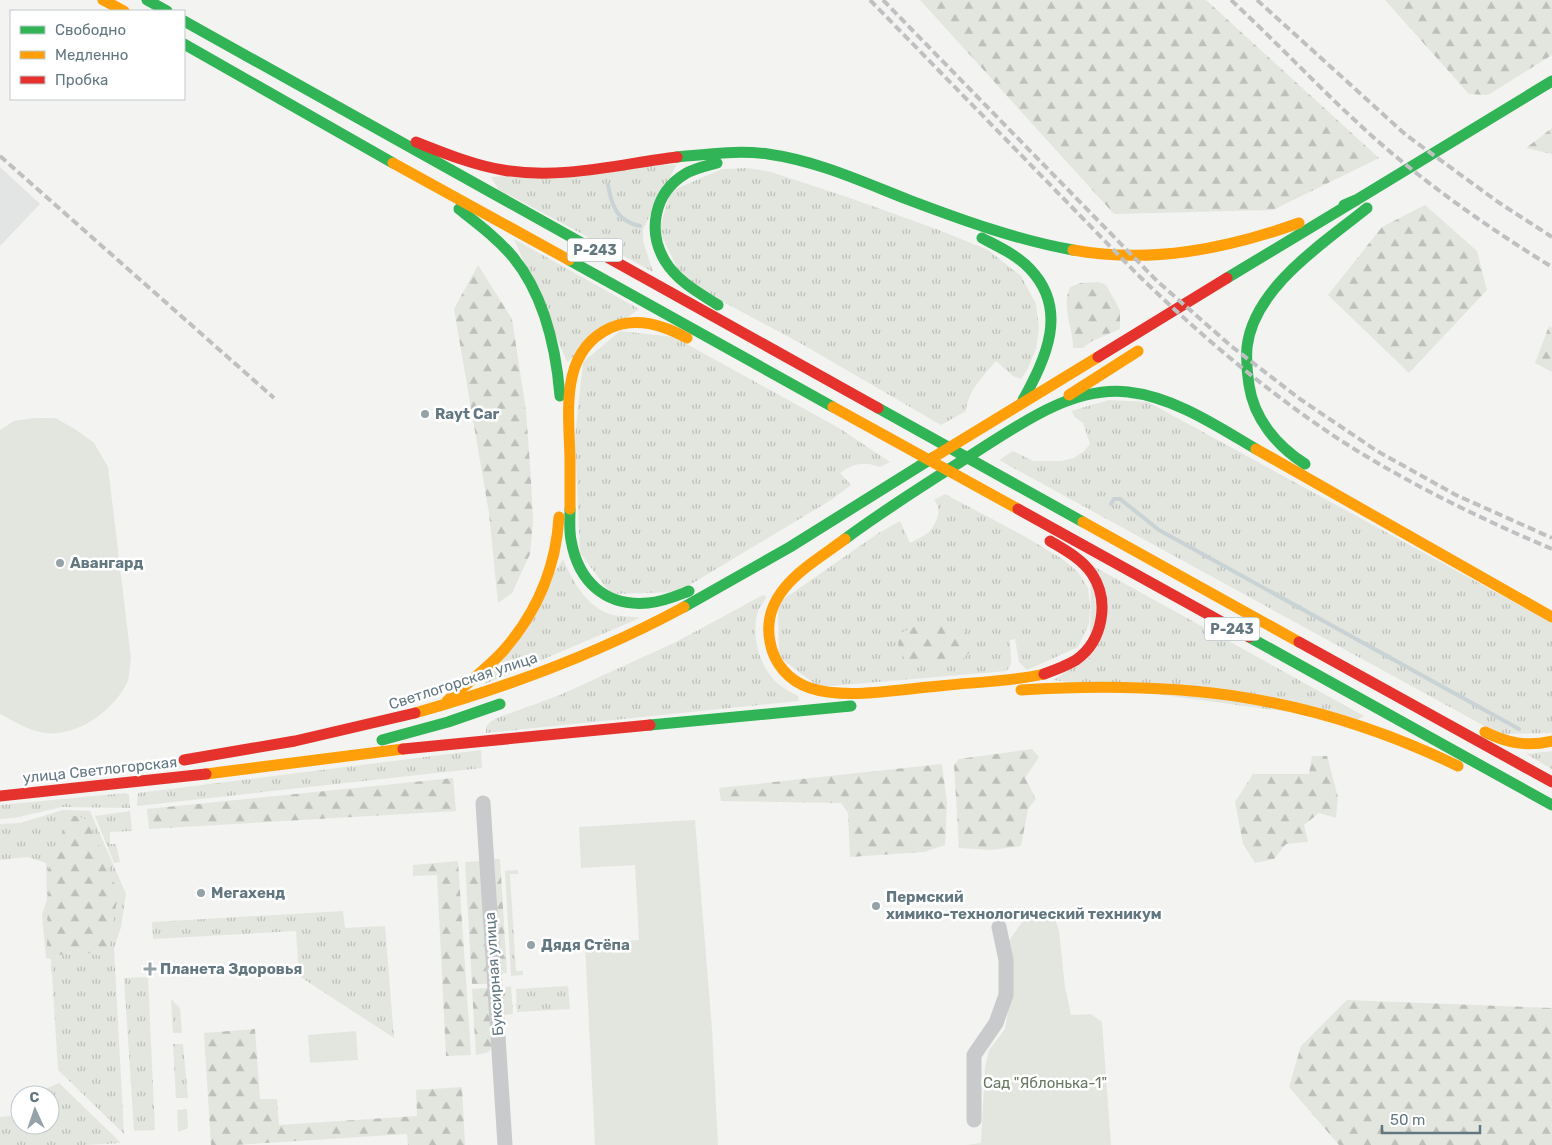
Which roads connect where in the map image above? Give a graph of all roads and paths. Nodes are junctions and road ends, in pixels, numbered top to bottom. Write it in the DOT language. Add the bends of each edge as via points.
graph roads {
  1 [pos="103,0"];
  2 [pos="147,0"];
  3 [pos="122,10"];
  4 [pos="165,10"];
  5 [pos="185,22"];
  6 [pos="185,45"];
  7 [pos="1552,81"];
  8 [pos="363,122"];
  9 [pos="427,182"];
  10 [pos="1358,199"];
  11 [pos="1287,259"];
  12 [pos="1144,347"];
  13 [pos="827,379"];
  14 [pos="1021,403"];
  15 [pos="1040,413"];
  16 [pos="862,424"];
  17 [pos="912,451"];
  18 [pos="1330,478"];
  19 [pos="892,505"];
  20 [pos="993,508"];
  21 [pos="814,531"];
  22 [pos="1036,533"];
  23 [pos="798,560"];
  24 [pos="1552,616"];
  25 [pos="1294,639"];
  26 [pos="1423,697"];
  27 [pos="512,700"];
  28 [pos="440,707"];
  29 [pos="1472,725"];
  30 [pos="1552,741"];
  31 [pos="177,761"];
  32 [pos="203,774"];
  33 [pos="1552,782"];
  34 [pos="0,796"];
  35 [pos="483,803"];
  36 [pos="1552,805"];
  37 [pos="1552,817"];
  38 [pos="999,927"];
  39 [pos="974,1120"];
  40 [pos="505,1145"];
  1 -- 3 [label="main road"];
  2 -- 4 [label="main road"];
  5 -- 8 [label="main road, Р-243"];
  6 -- 9 [label="main road, Р-243"];
  7 -- 10 [label="main road"];
  8 -- 10 [label="main road" via="476,164 517,172 576,171 712,153 750,153 786,158 840,173 972,224 1050,246 1122,256 1161,255 1245,242"];
  8 -- 13 [label="main road, Р-243"];
  9 -- 16 [label="main road, Р-243"];
  9 -- 28 [label="main road" via="501,243 528,280 552,338 560,396 559,522 554,556 544,587 524,624 503,651"];
  10 -- 14 [label="main road"];
  11 -- 18 [label="main road" via="1371,206 1275,288 1260,309 1248,339 1248,381 1259,416 1269,432 1295,458"];
  12 -- 15 [label="main road"];
  13 -- 14 [label="main road" via="761,331 694,291 672,270 657,244 654,224 664,194 677,178 699,166 724,162 786,166 854,188 1002,247 1029,266 1044,289 1052,318 1052,332 1043,363"];
  13 -- 25 [label="main road, Р-243"];
  14 -- 21 [label="main road, Светлогорская улица"];
  15 -- 19 [label="main road"];
  15 -- 24 [label="main road" via="1104,393 1148,395 1168,402"];
  16 -- 17 [label="main road, Р-243"];
  16 -- 21 [label="main road" via="786,394 689,339 651,324 631,322 610,327 588,344 578,359 571,384 569,412 573,549 579,567 598,592 629,604 654,603 683,594"];
  17 -- 20 [label="main road"];
  17 -- 36 [label="main road, Р-243"];
  19 -- 22 [label="main road" via="801,571 776,598 770,614 770,644 783,671 810,689 856,694 1020,678 1070,664 1094,642 1102,615 1099,587 1083,563"];
  19 -- 23 [label="main road"];
  21 -- 28 [label="main road, Светлогорская улица" via="722,586 619,639 549,670"];
  25 -- 26 [label="main road"];
  25 -- 33 [label="main road, Р-243"];
  27 -- 32 [label="main road" via="361,746"];
  28 -- 31 [label="main road, Светлогорская улица" via="358,728"];
  29 -- 30 [label="main road" via="1513,745 1539,745"];
  32 -- 34 [label="main road, улица Светлогорская"];
  32 -- 37 [label="main road" via="396,750 941,697 1128,686 1255,699 1347,722 1396,738 1448,761"];
  35 -- 40 [label="street, Буксирная улица"];
  38 -- 39 [label="street" via="1006,960 1006,995 996,1023 974,1055"];
}
